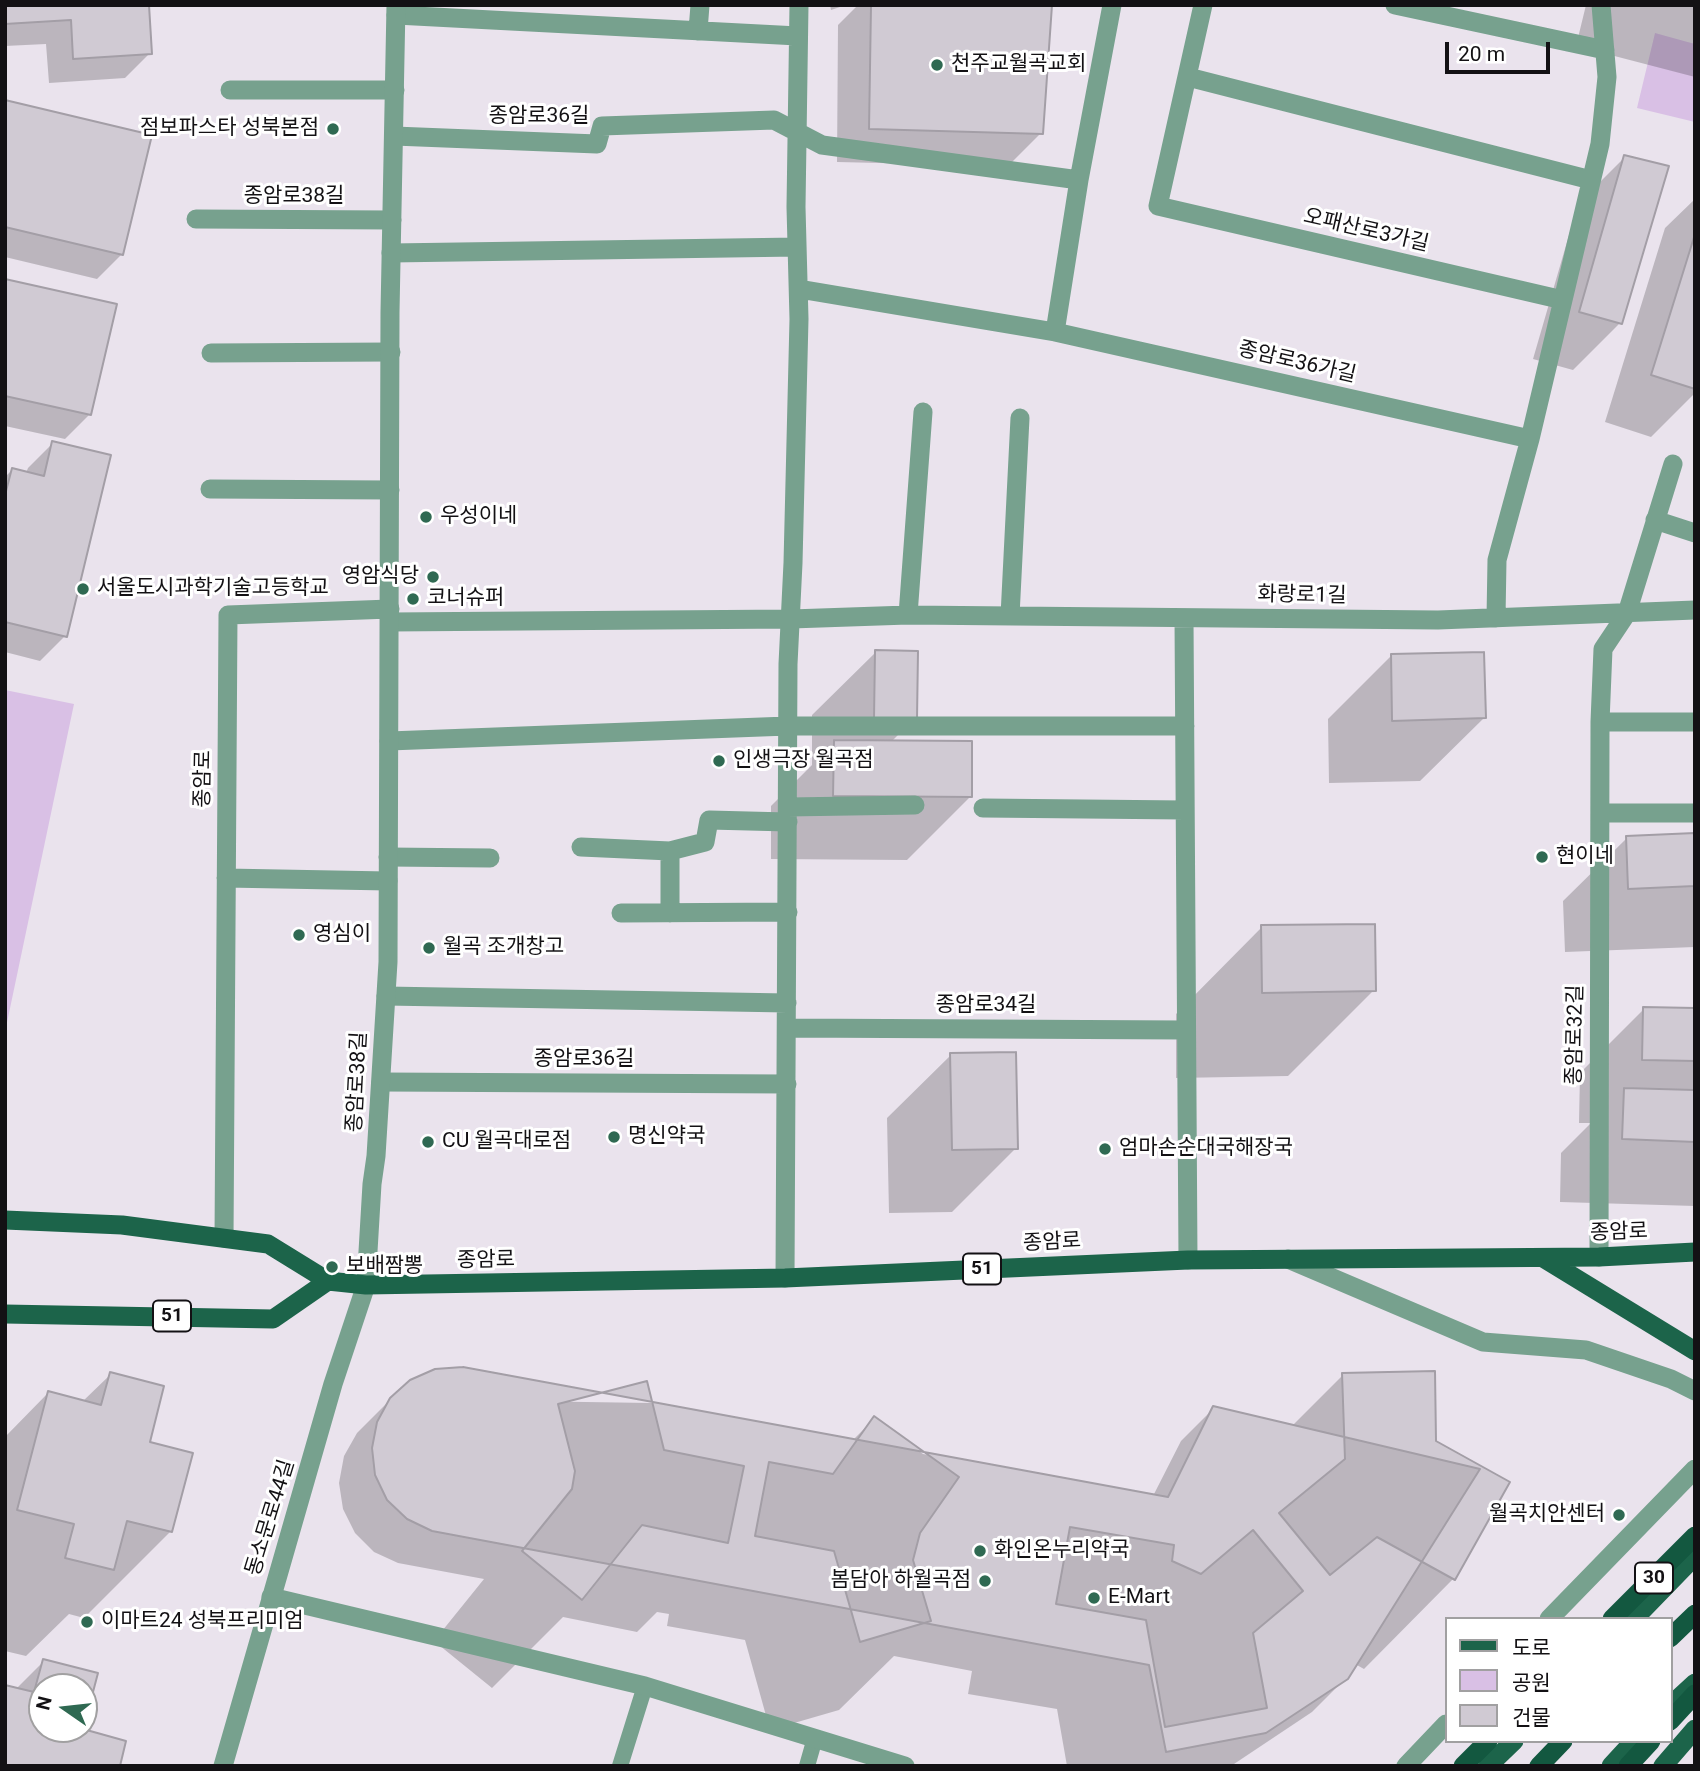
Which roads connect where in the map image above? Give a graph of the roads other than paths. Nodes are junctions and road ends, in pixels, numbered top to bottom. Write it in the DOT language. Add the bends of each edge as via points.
graph roads {
  1 [pos="700,5"];
  2 [pos="799,5"];
  3 [pos="1112,5"];
  4 [pos="1203,5"];
  5 [pos="1395,5"];
  6 [pos="1601,5"];
  7 [pos="396,10"];
  8 [pos="519,13"];
  9 [pos="698,31"];
  10 [pos="798,36"];
  11 [pos="1605,50"];
  12 [pos="1188,77"];
  13 [pos="230,90"];
  14 [pos="394,90"];
  15 [pos="797,131"];
  16 [pos="394,136"];
  17 [pos="1079,180"];
  18 [pos="1591,180"];
  19 [pos="197,219"];
  20 [pos="392,220"];
  21 [pos="797,247"];
  22 [pos="391,253"];
  23 [pos="799,289"];
  24 [pos="1563,300"];
  25 [pos="1055,332"];
  26 [pos="391,352"];
  27 [pos="211,353"];
  28 [pos="923,412"];
  29 [pos="1020,418"];
  30 [pos="1530,439"];
  31 [pos="1673,464"];
  32 [pos="209,489"];
  33 [pos="390,490"];
  34 [pos="1655,520"];
  35 [pos="1695,533"];
  36 [pos="1695,610"];
  37 [pos="1627,613"];
  38 [pos="908,615"];
  39 [pos="390,616"];
  40 [pos="1010,616"];
  41 [pos="790,618"];
  42 [pos="1184,618"];
  43 [pos="1496,618"];
  44 [pos="1600,722"];
  45 [pos="1695,722"];
  46 [pos="788,726"];
  47 [pos="1185,726"];
  48 [pos="389,741"];
  49 [pos="915,805"];
  50 [pos="983,808"];
  51 [pos="1185,810"];
  52 [pos="1601,813"];
  53 [pos="1695,813"];
  54 [pos="788,814"];
  55 [pos="581,847"];
  56 [pos="670,851"];
  57 [pos="388,857"];
  58 [pos="490,858"];
  59 [pos="226,878"];
  60 [pos="388,881"];
  61 [pos="788,912"];
  62 [pos="621,913"];
  63 [pos="670,913"];
  64 [pos="386,996"];
  65 [pos="787,1003"];
  66 [pos="787,1028"];
  67 [pos="1185,1030"];
  68 [pos="381,1082"];
  69 [pos="787,1084"];
  70 [pos="5,1220"];
  71 [pos="224,1238"];
  72 [pos="1695,1252"];
  73 [pos="1599,1257"];
  74 [pos="1542,1258"];
  75 [pos="1288,1259"];
  76 [pos="1188,1260"];
  77 [pos="785,1278"];
  78 [pos="327,1281"];
  79 [pos="366,1285"];
  80 [pos="5,1314"];
  81 [pos="1695,1351"];
  82 [pos="1695,1391"];
  83 [pos="1695,1469"];
  84 [pos="1695,1529"];
  85 [pos="1695,1536"];
  86 [pos="1688,1562"];
  87 [pos="271,1597"];
  88 [pos="1695,1614"];
  89 [pos="1551,1617"];
  90 [pos="1614,1617"];
  91 [pos="1636,1617"];
  92 [pos="1672,1636"];
  93 [pos="1695,1683"];
  94 [pos="645,1686"];
  95 [pos="1695,1694"];
  96 [pos="1672,1704"];
  97 [pos="1672,1718"];
  98 [pos="1444,1726"];
  99 [pos="1695,1729"];
  100 [pos="815,1738"];
  101 [pos="1486,1743"];
  102 [pos="1512,1743"];
  103 [pos="1561,1743"];
  104 [pos="1632,1743"];
  105 [pos="1649,1743"];
  106 [pos="223,1766"];
  107 [pos="620,1766"];
  108 [pos="807,1766"];
  109 [pos="905,1766"];
  110 [pos="1406,1766"];
  111 [pos="1464,1766"];
  112 [pos="1488,1766"];
  113 [pos="1539,1766"];
  114 [pos="1611,1766"];
  115 [pos="1628,1766"];
  116 [pos="1663,1766"];
  1 -- 9 [label="street"];
  2 -- 10 [label="street"];
  3 -- 17 [label="street"];
  4 -- 12 [label="street"];
  5 -- 11 [label="street"];
  6 -- 11 [label="street"];
  7 -- 8 [label="street"];
  7 -- 14 [label="street, 종암로38길"];
  8 -- 9 [label="street"];
  9 -- 10 [label="street"];
  10 -- 15 [label="street"];
  11 -- 18 [label="street" via="1602,125"];
  12 -- 18 [label="street"];
  12 -- 24 [label="street, 오패산로3가길" via="1158,206"];
  13 -- 14 [label="street"];
  14 -- 16 [label="street, 종암로38길"];
  15 -- 16 [label="street, 종암로36길" via="774,120 602,127 597,144"];
  15 -- 17 [label="street, 종암로36길" via="822,145"];
  15 -- 21 [label="street"];
  16 -- 20 [label="street, 종암로38길"];
  17 -- 25 [label="street"];
  18 -- 24 [label="street"];
  19 -- 20 [label="street, 종암로38길"];
  20 -- 22 [label="street, 종암로38길"];
  21 -- 22 [label="street"];
  21 -- 23 [label="street"];
  22 -- 26 [label="street, 종암로38길"];
  23 -- 25 [label="street, 종암로36가길"];
  23 -- 41 [label="street"];
  24 -- 30 [label="street"];
  25 -- 30 [label="street, 종암로36가길"];
  26 -- 27 [label="street"];
  26 -- 33 [label="street, 종암로38길"];
  28 -- 38 [label="street"];
  29 -- 40 [label="street"];
  30 -- 43 [label="street" via="1497,561"];
  31 -- 34 [label="street, 종암로32길"];
  32 -- 33 [label="street"];
  33 -- 39 [label="street, 종암로38길"];
  34 -- 35 [label="street"];
  34 -- 37 [label="street, 종암로32길"];
  36 -- 37 [label="street, 화랑로1길"];
  37 -- 43 [label="street, 화랑로1길"];
  37 -- 44 [label="street, 종암로32길" via="1603,649"];
  38 -- 40 [label="street, 화랑로1길"];
  38 -- 41 [label="street, 화랑로1길"];
  39 -- 41 [label="street"];
  39 -- 48 [label="street, 종암로38길"];
  39 -- 59 [label="street, 종암로" via="228,615"];
  40 -- 42 [label="street, 화랑로1길"];
  41 -- 46 [label="street"];
  42 -- 43 [label="street, 화랑로1길"];
  42 -- 47 [label="street"];
  44 -- 45 [label="street"];
  44 -- 52 [label="street, 종암로32길"];
  46 -- 47 [label="street"];
  46 -- 48 [label="street"];
  46 -- 54 [label="street"];
  47 -- 51 [label="street"];
  48 -- 57 [label="street, 종암로38길"];
  49 -- 54 [label="street"];
  50 -- 51 [label="street"];
  51 -- 67 [label="street"];
  52 -- 53 [label="street"];
  52 -- 73 [label="street, 종암로32길"];
  54 -- 56 [label="street" via="709,820 705,842"];
  54 -- 61 [label="street"];
  55 -- 56 [label="street"];
  56 -- 63 [label="street"];
  57 -- 58 [label="street"];
  57 -- 60 [label="street, 종암로38길"];
  59 -- 60 [label="street"];
  59 -- 71 [label="street, 종암로"];
  60 -- 64 [label="street, 종암로38길"];
  61 -- 63 [label="street"];
  61 -- 65 [label="street"];
  62 -- 63 [label="street"];
  64 -- 65 [label="street"];
  64 -- 68 [label="street, 종암로38길"];
  65 -- 66 [label="street"];
  66 -- 67 [label="street, 종암로34길"];
  66 -- 69 [label="street"];
  67 -- 76 [label="street"];
  68 -- 69 [label="street, 종암로36길"];
  68 -- 79 [label="street, 종암로38길"];
  69 -- 77 [label="street"];
  70 -- 71 [label="main road, 종암로 / 51" via="122,1225"];
  71 -- 78 [label="main road, 종암로 / 51" via="268,1244"];
  72 -- 73 [label="main road, 종암로 / 51"];
  73 -- 74 [label="main road, 종암로 / 51"];
  74 -- 75 [label="main road, 종암로 / 51"];
  74 -- 81 [label="main road"];
  75 -- 76 [label="main road, 종암로 / 51"];
  75 -- 82 [label="street" via="1483,1342 1586,1350"];
  76 -- 77 [label="main road, 종암로 / 51"];
  77 -- 79 [label="main road, 종암로 / 51"];
  78 -- 79 [label="main road, 종암로 / 51"];
  78 -- 80 [label="main road, 51" via="272,1319"];
  79 -- 87 [label="street, 동소문로44길"];
  83 -- 89 [label="street"];
  84 -- 86 [label="main road"];
  85 -- 90 [label="highway, 30"];
  86 -- 91 [label="main road"];
  87 -- 94 [label="street"];
  87 -- 106 [label="street, 동소문로44길"];
  88 -- 92 [label="highway, 30"];
  93 -- 96 [label="main road"];
  94 -- 100 [label="street"];
  94 -- 107 [label="lane"];
  95 -- 97 [label="highway"];
  98 -- 110 [label="street"];
  99 -- 116 [label="main road"];
  100 -- 108 [label="lane"];
  100 -- 109 [label="street"];
  101 -- 111 [label="highway"];
  102 -- 112 [label="main road"];
  103 -- 113 [label="highway"];
  104 -- 114 [label="main road"];
  105 -- 115 [label="highway"];
}
